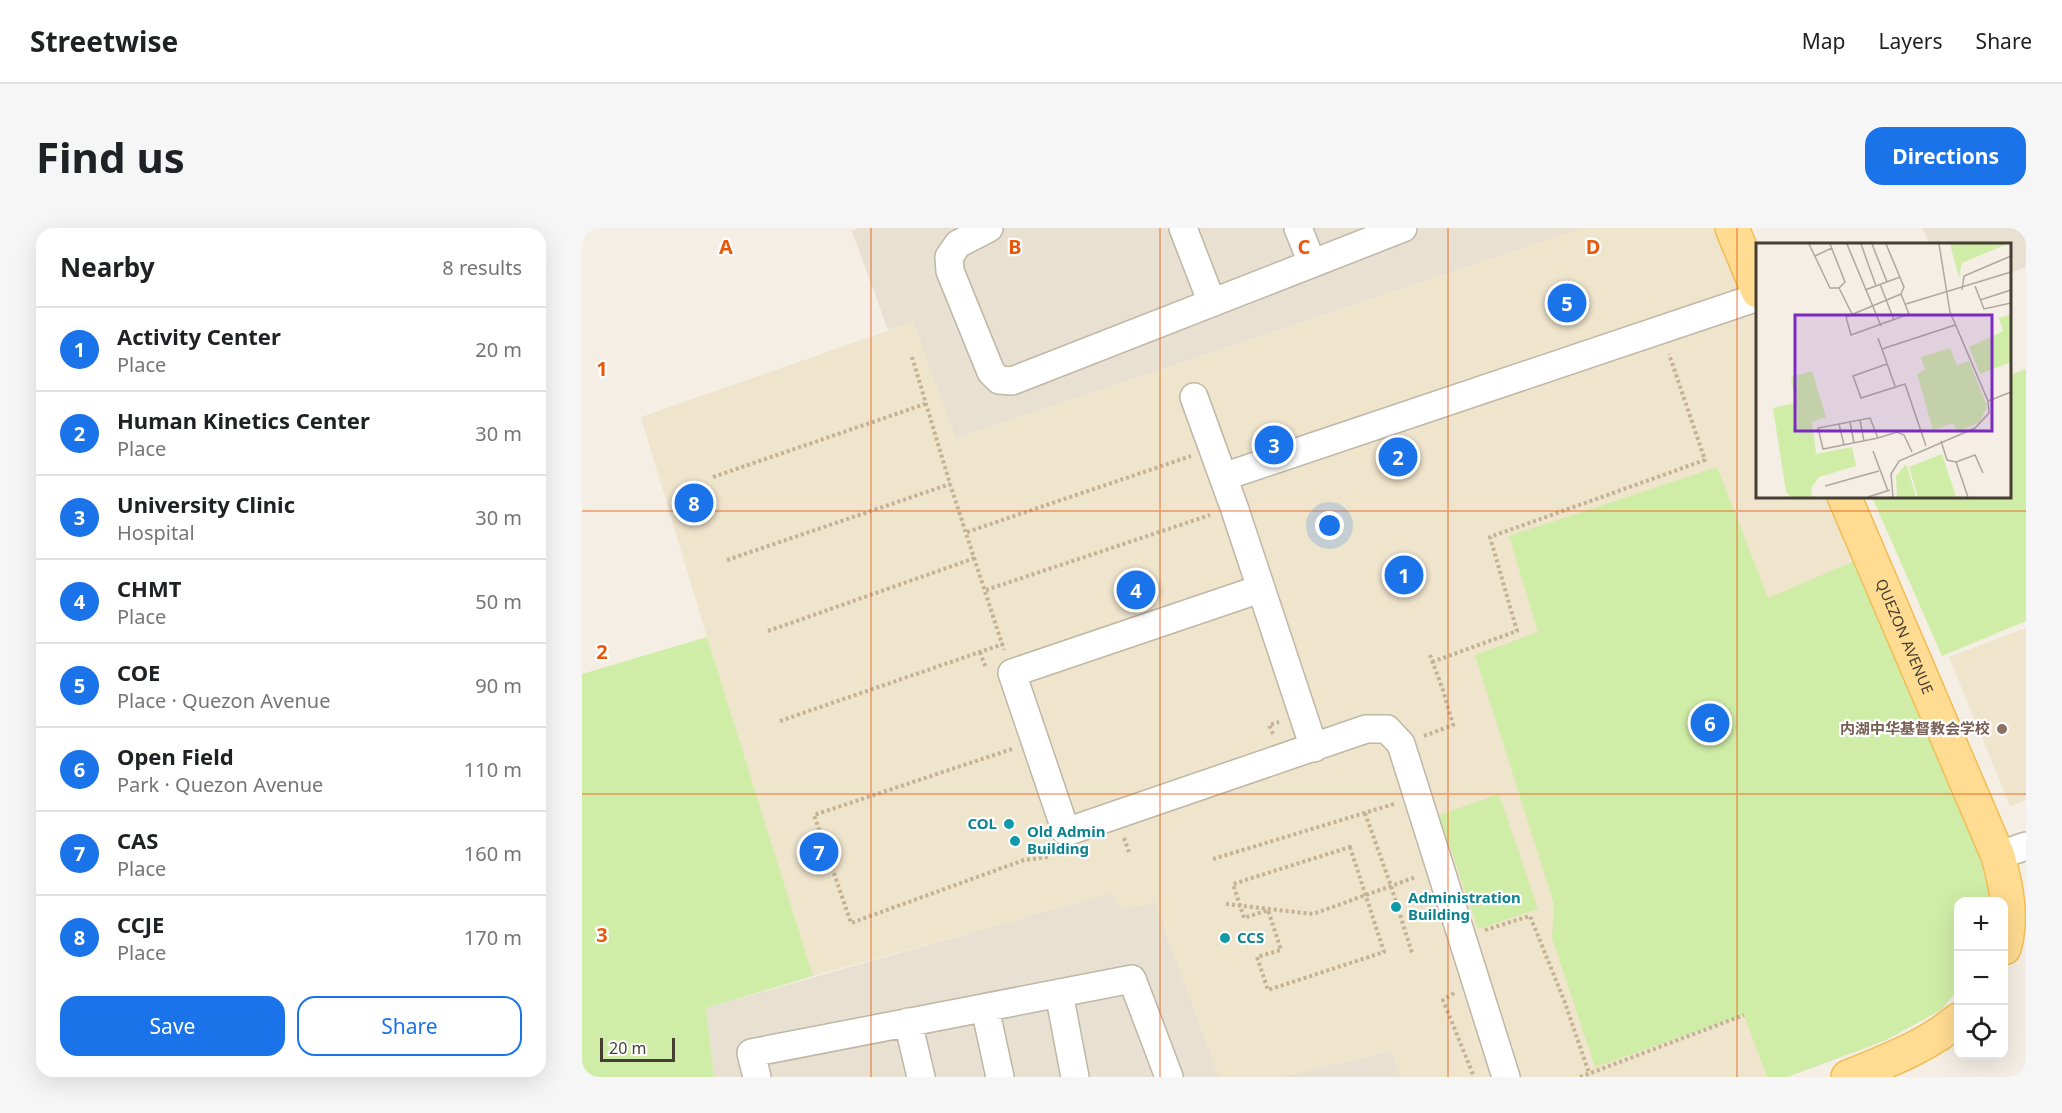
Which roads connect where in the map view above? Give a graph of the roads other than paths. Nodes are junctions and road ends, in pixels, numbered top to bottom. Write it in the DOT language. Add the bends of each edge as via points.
graph roads {
  1 [pos="989,228"];
  2 [pos="1183,228"];
  3 [pos="1298,228"];
  4 [pos="1403,228"];
  5 [pos="1732,228"];
  6 [pos="1312,263"];
  7 [pos="1756,286"];
  8 [pos="1756,298"];
  9 [pos="1212,303"];
  10 [pos="1194,397"];
  11 [pos="1223,477"];
  12 [pos="1845,498"];
  13 [pos="1260,589"];
  14 [pos="1314,748"];
  15 [pos="2012,851"];
  16 [pos="2006,897"];
  17 [pos="1059,993"];
  18 [pos="985,1008"];
  19 [pos="908,1022"];
  20 [pos="1954,1024"];
  21 [pos="757,1077"];
  22 [pos="921,1077"];
  23 [pos="1000,1077"];
  24 [pos="1075,1077"];
  25 [pos="1169,1077"];
  26 [pos="1506,1077"];
  27 [pos="1848,1077"];
  1 -- 9 [label="street" via="958,244 949,264 991,372 999,380 1012,381"];
  2 -- 9 [label="street"];
  3 -- 6 [label="street"];
  4 -- 6 [label="street"];
  5 -- 7 [label="main road"];
  6 -- 9 [label="street"];
  8 -- 11 [label="street"];
  10 -- 11 [label="street"];
  11 -- 13 [label="street"];
  12 -- 15 [label="main road, QUEZON AVENUE"];
  13 -- 14 [label="street"];
  13 -- 14 [label="street" via="1012,673 1066,832"];
  14 -- 26 [label="street" via="1366,729 1387,729 1401,744"];
  15 -- 16 [label="main road, QUEZON AVENUE"];
  17 -- 18 [label="street"];
  17 -- 24 [label="street"];
  17 -- 25 [label="street" via="1132,979"];
  18 -- 19 [label="street"];
  18 -- 23 [label="street"];
  19 -- 21 [label="street" via="751,1053"];
  19 -- 22 [label="street"];
  20 -- 27 [label="main road" via="1904,1055"];
}
